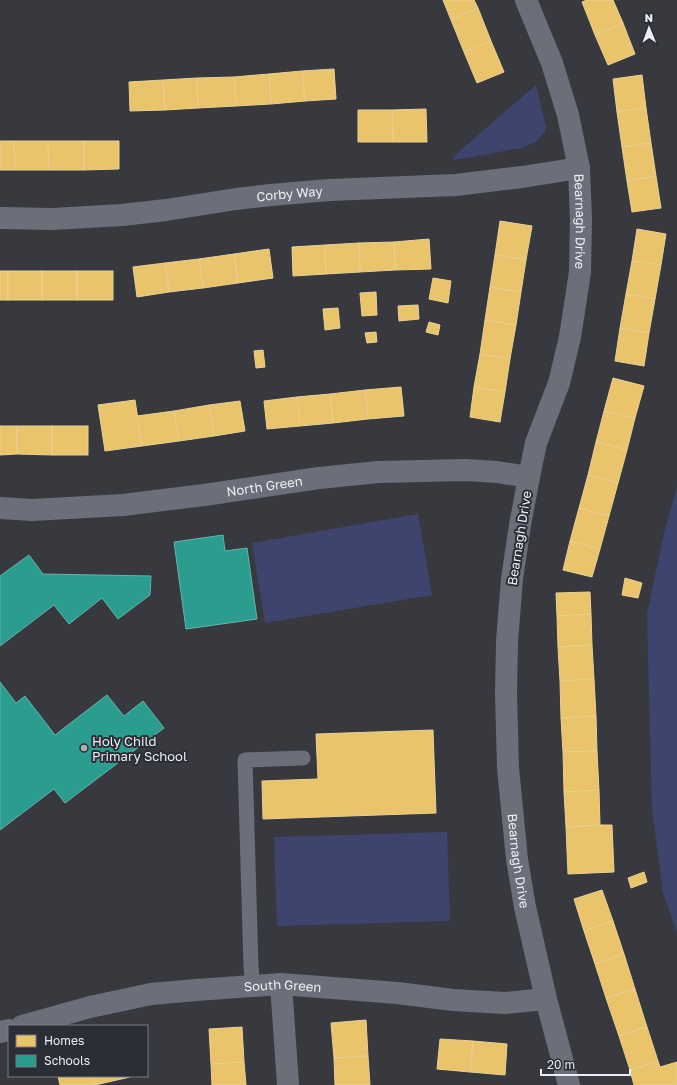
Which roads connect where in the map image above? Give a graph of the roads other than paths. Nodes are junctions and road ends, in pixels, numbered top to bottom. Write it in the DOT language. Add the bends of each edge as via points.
graph roads {
  1 [pos="526,0"];
  2 [pos="579,168"];
  3 [pos="0,218"];
  4 [pos="529,477"];
  5 [pos="0,508"];
  6 [pos="303,758"];
  7 [pos="281,984"];
  8 [pos="253,986"];
  9 [pos="546,999"];
  10 [pos="26,1025"];
  11 [pos="288,1085"];
  12 [pos="569,1085"];
  1 -- 2 [label="street, Bearnagh Drive" via="559,85"];
  2 -- 3 [label="street, Corby Way" via="456,185 271,194 122,215 53,219"];
  2 -- 4 [label="street, Bearnagh Drive" via="580,272 570,337 559,383 536,443"];
  4 -- 5 [label="street, North Green" via="465,470 378,472 123,505 32,510"];
  4 -- 9 [label="street, Bearnagh Drive" via="512,579 507,641 508,768 518,866"];
  6 -- 8 [label="lane" via="244,760"];
  7 -- 8 [label="street, South Green"];
  7 -- 9 [label="street, South Green" via="505,1003"];
  7 -- 11 [label="street"];
  8 -- 10 [label="street, South Green" via="152,994 90,1007"];
  9 -- 12 [label="street, Bearnagh Drive"];
}
